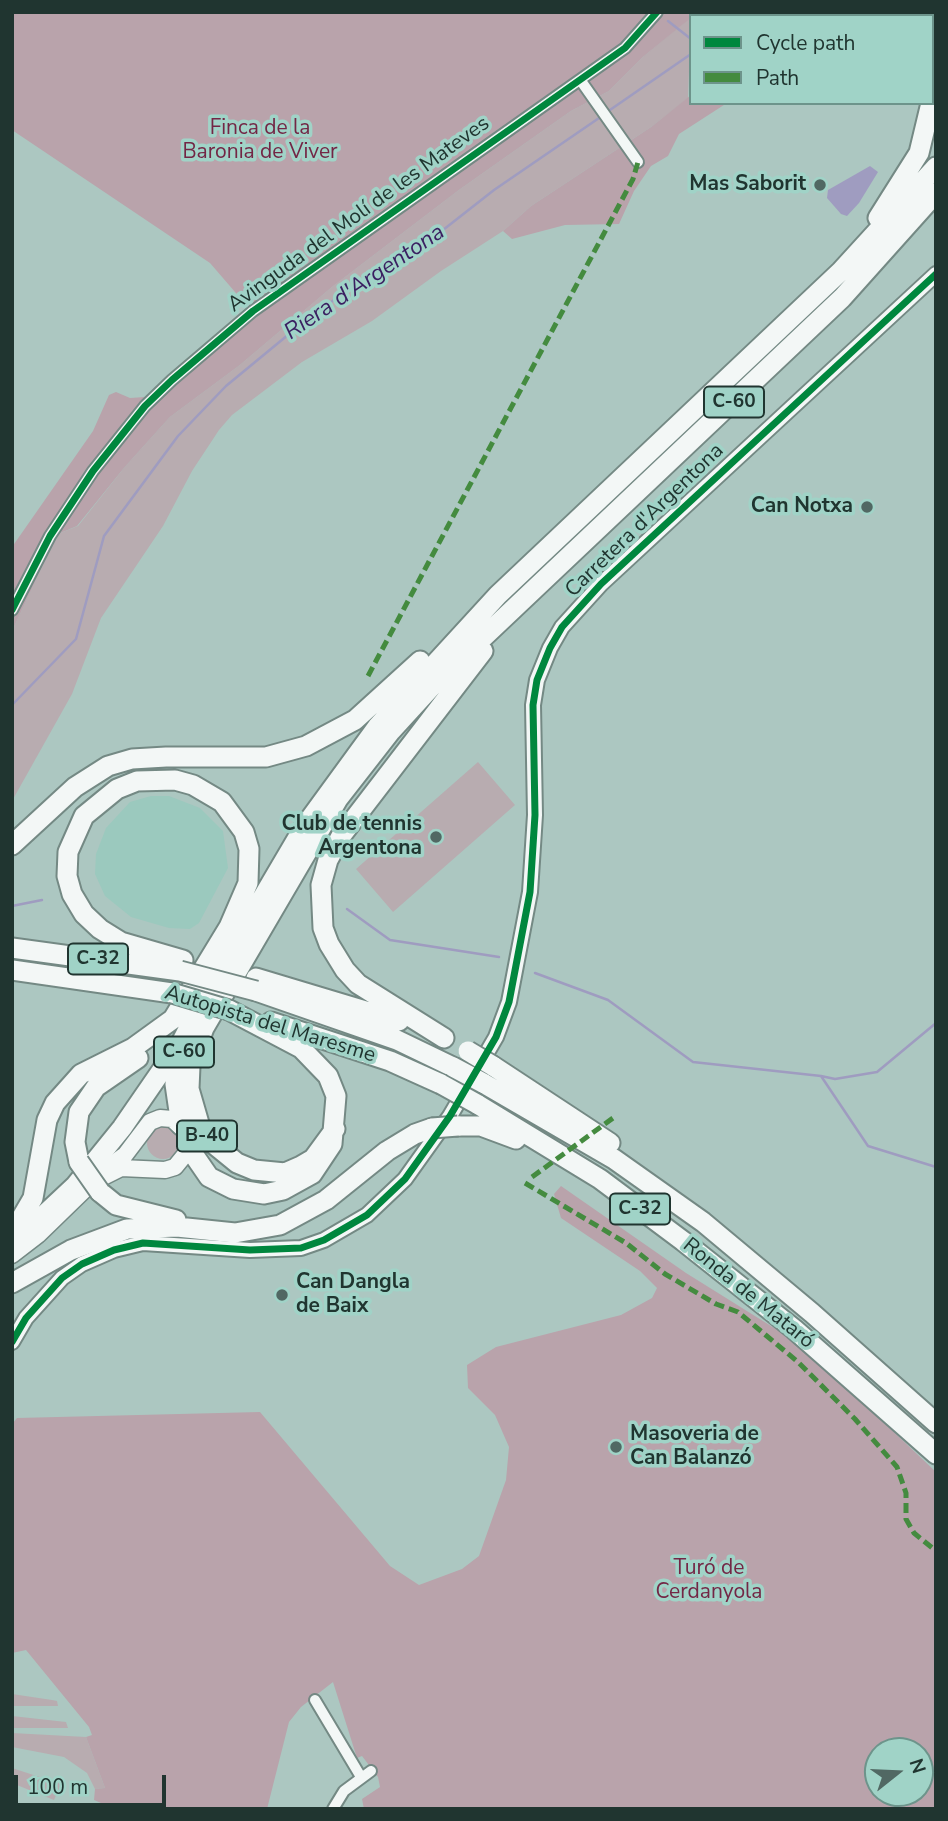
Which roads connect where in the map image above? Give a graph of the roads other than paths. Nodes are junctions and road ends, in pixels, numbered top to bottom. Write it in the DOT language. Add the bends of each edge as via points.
graph roads {
  1 [pos="657,12"];
  2 [pos="580,81"];
  3 [pos="931,105"];
  4 [pos="634,157"];
  5 [pos="936,167"];
  6 [pos="936,193"];
  7 [pos="841,271"];
  8 [pos="936,274"];
  9 [pos="498,595"];
  10 [pos="523,602"];
  11 [pos="12,610"];
  12 [pos="12,845"];
  13 [pos="14,948"];
  14 [pos="182,966"];
  15 [pos="16,970"];
  16 [pos="256,985"];
  17 [pos="216,990"];
  18 [pos="229,1010"];
  19 [pos="444,1038"];
  20 [pos="488,1074"];
  21 [pos="477,1104"];
  22 [pos="181,1125"];
  23 [pos="335,1129"];
  24 [pos="139,1138"];
  25 [pos="189,1148"];
  26 [pos="152,1167"];
  27 [pos="96,1187"];
  28 [pos="307,1211"];
  29 [pos="12,1234"];
  30 [pos="12,1245"];
  31 [pos="12,1255"];
  32 [pos="12,1283"];
  33 [pos="794,1329"];
  34 [pos="12,1342"];
  35 [pos="936,1423"];
  36 [pos="936,1454"];
  37 [pos="315,1700"];
  38 [pos="332,1809"];
  1 -- 2 [label="street, Avinguda del Molí de les Mateves" via="625,48"];
  2 -- 4 [label="street"];
  2 -- 11 [label="street, Avinguda del Molí de les Mateves" via="253,311 172,380 93,471 50,537"];
  3 -- 7 [label="highway" via="925,137 912,167"];
  5 -- 7 [label="highway, C-60"];
  6 -- 10 [label="highway, C-60" via="842,298"];
  7 -- 9 [label="highway, C-60"];
  8 -- 34 [label="street, Carretera d'Argentona" via="601,584 562,627 537,680 533,705 535,815 530,892 509,1002 496,1037 450,1116 405,1179 367,1215 301,1248 143,1244 114,1250 62,1278 26,1318"];
  9 -- 12 [label="highway" via="468,616 371,706 331,734 266,757 166,757 108,766 75,787"];
  9 -- 17 [label="highway, C-60" via="363,743 304,827"];
  10 -- 17 [label="highway, C-60" via="434,684 345,789"];
  10 -- 19 [label="highway" via="341,836 321,885 323,928 345,970 358,984"];
  13 -- 14 [label="highway, Autopista del Maresme / C-32"];
  14 -- 16 [label="highway, Autopista del Maresme / C-32, bridge"];
  14 -- 29 [label="highway" via="100,929 84,915 70,885 68,852 84,816 117,789 137,781 175,780 222,802 244,832 250,857 248,883 224,935 173,1019 133,1048 81,1074 55,1103 47,1120 33,1198"];
  15 -- 18 [label="highway, Autopista del Maresme / C-32, bridge" via="172,993"];
  16 -- 19 [label="highway" via="377,1013"];
  16 -- 20 [label="highway, Autopista del Maresme / C-32, bridge" via="453,1067"];
  17 -- 22 [label="highway, C-60" via="177,1067 175,1097"];
  17 -- 23 [label="highway, B-40" via="190,1066 188,1090 210,1141 237,1163 254,1170 285,1172 313,1159"];
  17 -- 27 [label="highway, bridge" via="164,1043 115,1072 88,1097 76,1128 79,1162"];
  17 -- 30 [label="highway" via="122,1128 59,1203"];
  18 -- 21 [label="highway, Autopista del Maresme / C-32, bridge" via="326,1038 441,1084"];
  18 -- 23 [label="highway" via="285,1038 313,1059 328,1076 336,1096"];
  19 -- 20 [label="highway, bridge" via="468,1051"];
  20 -- 35 [label="highway, Ronda de Mataró" via="582,1124 709,1217 755,1265"];
  21 -- 33 [label="highway, Ronda de Mataró / C-32" via="600,1179"];
  22 -- 24 [label="main road" via="172,1119 156,1119 144,1127"];
  22 -- 25 [label="main road, C-60"];
  23 -- 25 [label="highway" via="324,1159 312,1174 283,1190 264,1194 233,1189 209,1177"];
  24 -- 26 [label="main road" via="140,1154"];
  24 -- 27 [label="main road"];
  25 -- 26 [label="main road" via="175,1167"];
  26 -- 27 [label="main road" via="121,1168"];
  27 -- 28 [label="highway" via="116,1205 137,1212 229,1226 274,1223"];
  27 -- 31 [label="main road"];
  28 -- 32 [label="highway" via="280,1225 235,1233 177,1227 127,1230 71,1250"];
  28 -- 33 [label="highway, bridge" via="415,1134 432,1128 481,1126 509,1134 593,1184"];
  33 -- 36 [label="highway, Ronda de Mataró / C-32"];
  37 -- 38 [label="street" via="366,1774 344,1791"];
}
